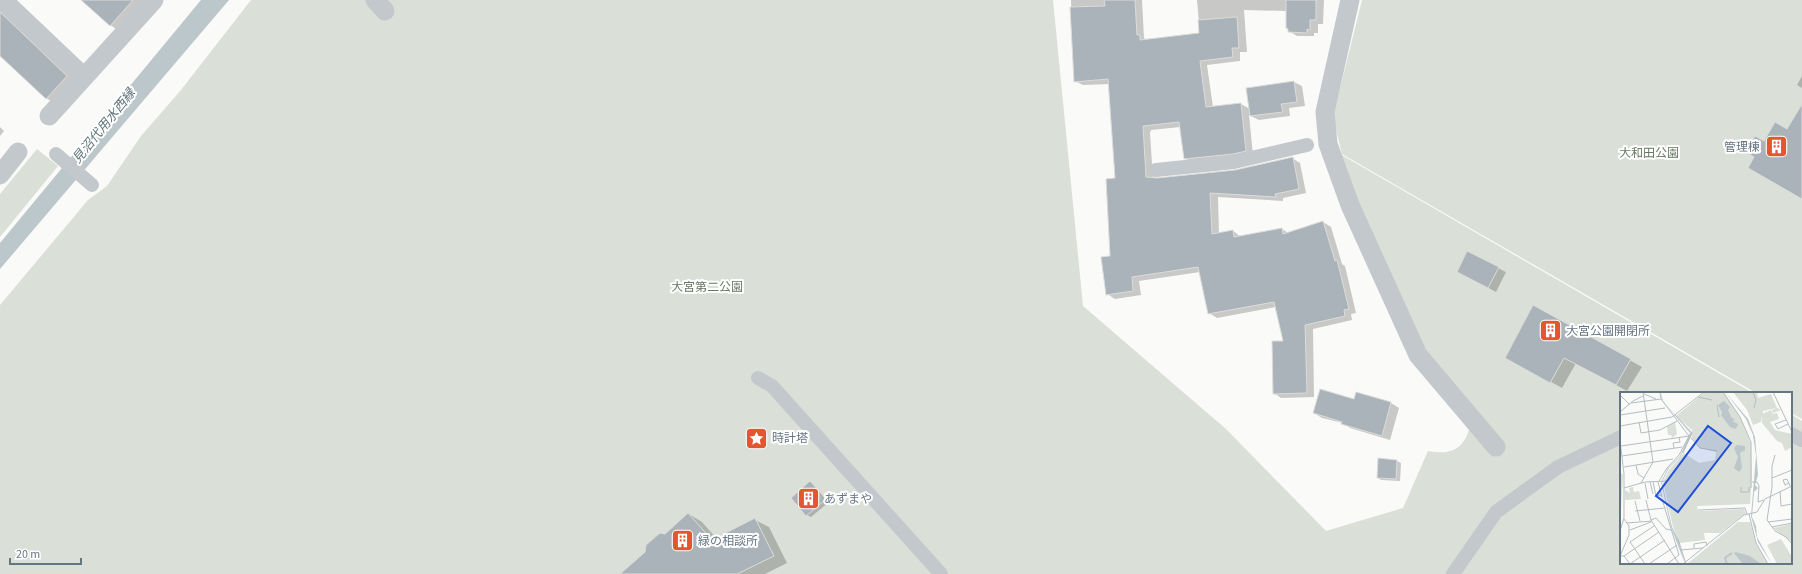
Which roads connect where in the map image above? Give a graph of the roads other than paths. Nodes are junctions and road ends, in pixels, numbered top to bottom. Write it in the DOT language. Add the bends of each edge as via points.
graph roads {
  1 [pos="3,0"];
  2 [pos="154,0"];
  3 [pos="1350,0"];
  4 [pos="84,77"];
  5 [pos="49,116"];
  6 [pos="1307,145"];
  7 [pos="18,152"];
  8 [pos="56,154"];
  9 [pos="1156,170"];
  10 [pos="0,175"];
  11 [pos="90,183"];
  12 [pos="758,378"];
  13 [pos="1792,435"];
  14 [pos="1620,437"];
  15 [pos="1802,440"];
  16 [pos="1496,447"];
  17 [pos="941,574"];
  18 [pos="1453,574"];
  1 -- 4 [label="street"];
  2 -- 4 [label="street"];
  3 -- 16 [label="street" via="1325,112 1328,144 1350,205 1418,355"];
  4 -- 5 [label="street"];
  6 -- 9 [label="street" via="1234,162"];
  7 -- 10 [label="street"];
  8 -- 11 [label="street"];
  12 -- 17 [label="street" via="772,386"];
  13 -- 15 [label="street"];
  14 -- 18 [label="street" via="1558,467 1496,512"];
}
